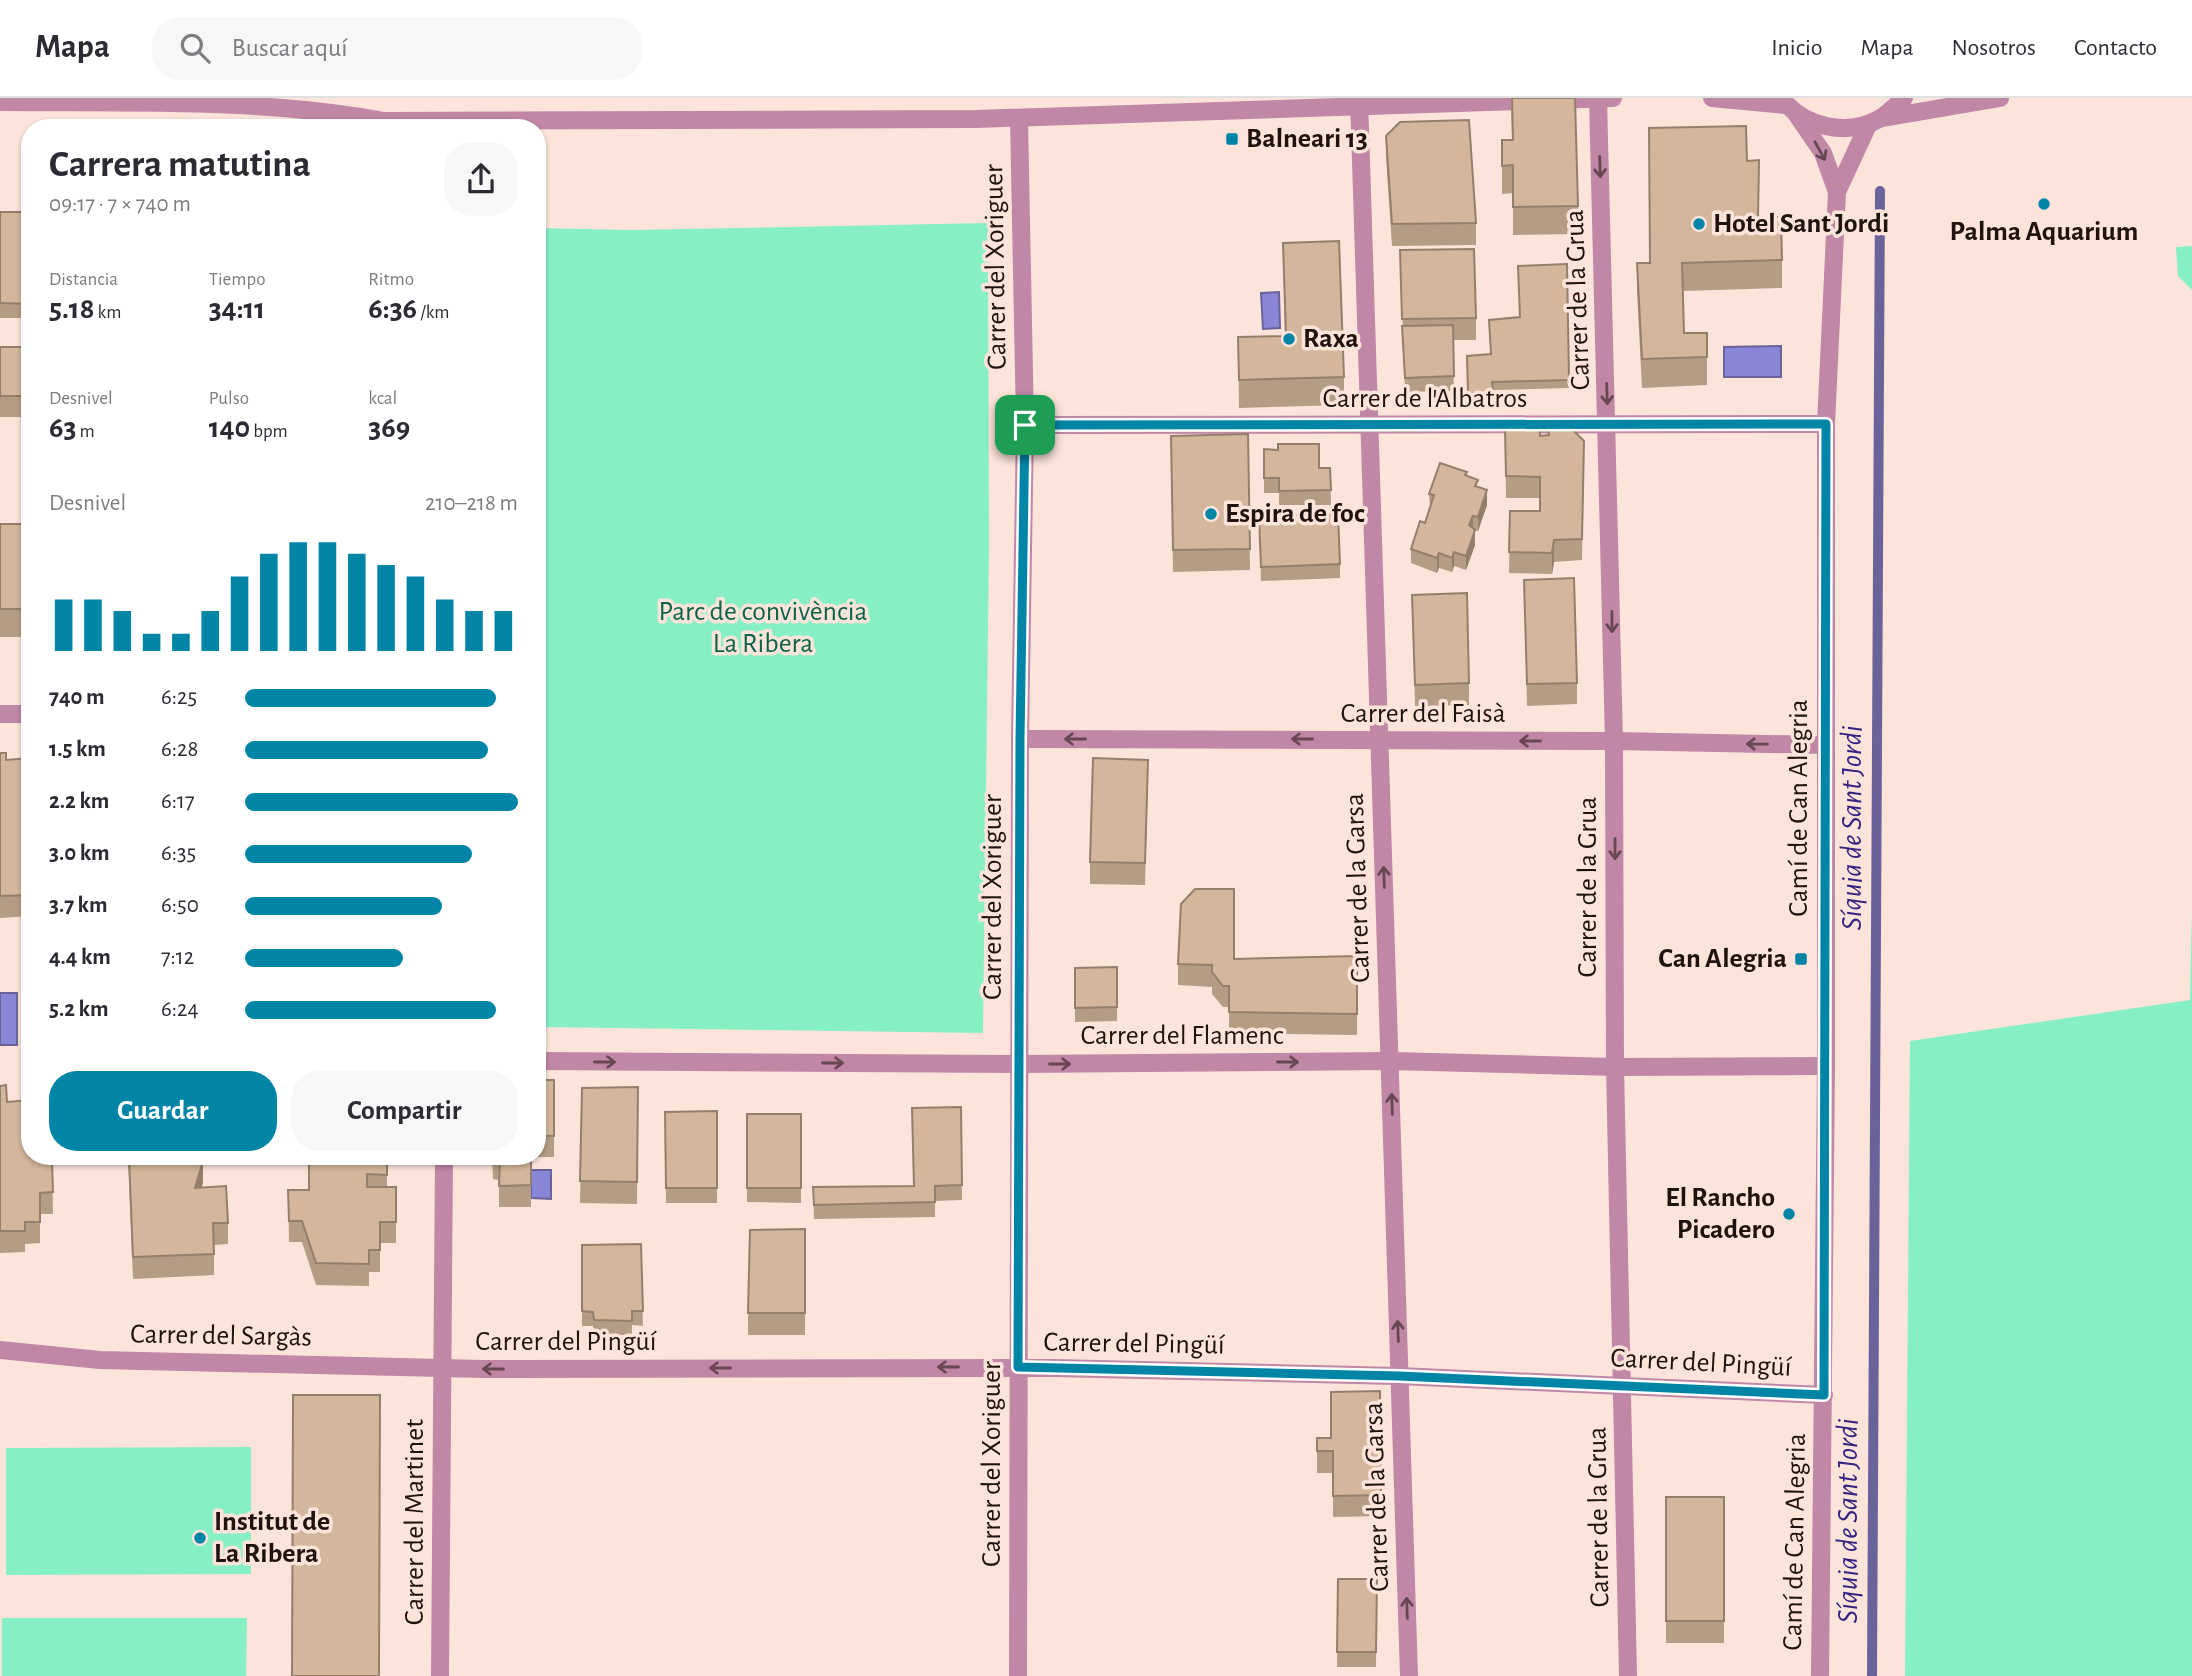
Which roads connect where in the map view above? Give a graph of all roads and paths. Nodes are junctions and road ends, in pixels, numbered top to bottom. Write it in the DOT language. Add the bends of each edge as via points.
graph roads {
  1 [pos="1598,98"];
  2 [pos="1613,98"];
  3 [pos="1712,98"];
  4 [pos="1904,98"];
  5 [pos="2000,98"];
  6 [pos="0,102"];
  7 [pos="1359,102"];
  8 [pos="1788,105"];
  9 [pos="1019,118"];
  10 [pos="365,119"];
  11 [pos="1875,121"];
  12 [pos="546,122"];
  13 [pos="1837,192"];
  14 [pos="1826,424"];
  15 [pos="1025,425"];
  16 [pos="1370,425"];
  17 [pos="1608,426"];
  18 [pos="0,713"];
  19 [pos="21,714"];
  20 [pos="1020,739"];
  21 [pos="1379,740"];
  22 [pos="1614,741"];
  23 [pos="1825,745"];
  24 [pos="1391,1061"];
  25 [pos="546,1062"];
  26 [pos="1018,1064"];
  27 [pos="1826,1066"];
  28 [pos="1615,1068"];
  29 [pos="444,1165"];
  30 [pos="0,1350"];
  31 [pos="442,1367"];
  32 [pos="1018,1367"];
  33 [pos="1399,1376"];
  34 [pos="1623,1386"];
  35 [pos="1824,1395"];
  36 [pos="440,1676"];
  37 [pos="1018,1676"];
  38 [pos="1409,1676"];
  39 [pos="1628,1676"];
  40 [pos="1820,1676"];
  1 -- 2 [label="street"];
  1 -- 7 [label="street"];
  1 -- 17 [label="street, Carrer de la Grua, one-way"];
  3 -- 8 [label="street"];
  4 -- 11 [label="street"];
  5 -- 11 [label="street"];
  6 -- 10 [label="street" via="325,109"];
  7 -- 9 [label="street"];
  7 -- 16 [label="street, Carrer de la Garsa"];
  8 -- 11 [label="street" via="1830,128"];
  8 -- 13 [label="street, one-way" via="1823,153"];
  9 -- 12 [label="street"];
  9 -- 15 [label="street, Carrer del Xoriguer"];
  11 -- 13 [label="street"];
  13 -- 14 [label="street, Camí de Can Alegria"];
  14 -- 17 [label="street, Carrer de l'Albatros"];
  14 -- 23 [label="street, Camí de Can Alegria"];
  15 -- 16 [label="street, Carrer de l'Albatros"];
  15 -- 20 [label="street, Carrer del Xoriguer"];
  16 -- 17 [label="street, Carrer de l'Albatros"];
  16 -- 21 [label="street, Carrer de la Garsa"];
  17 -- 22 [label="street, Carrer de la Grua, one-way"];
  18 -- 19 [label="street"];
  21 -- 20 [label="street, Carrer del Faisà, one-way"];
  20 -- 26 [label="street, Carrer del Xoriguer"];
  22 -- 21 [label="street, Carrer del Faisà, one-way"];
  24 -- 21 [label="street, Carrer de la Garsa, one-way"];
  23 -- 22 [label="street, Carrer del Faisà, one-way"];
  22 -- 28 [label="street, Carrer de la Grua, one-way"];
  23 -- 27 [label="street, Camí de Can Alegria"];
  26 -- 24 [label="street, Carrer del Flamenc, one-way"];
  24 -- 28 [label="street, Carrer del Flamenc"];
  33 -- 24 [label="street, Carrer de la Garsa, one-way"];
  25 -- 26 [label="street, Carrer del Flamenc, one-way"];
  26 -- 32 [label="street, Carrer del Xoriguer"];
  27 -- 28 [label="street, Carrer del Flamenc"];
  27 -- 35 [label="street, Camí de Can Alegria"];
  28 -- 34 [label="street, Carrer de la Grua"];
  29 -- 31 [label="street"];
  30 -- 31 [label="street, Carrer del Sargàs" via="100,1360"];
  32 -- 31 [label="street, Carrer del Pingüí, one-way"];
  31 -- 36 [label="street, Carrer del Martinet"];
  32 -- 33 [label="street, Carrer del Pingüí"];
  32 -- 37 [label="street, Carrer del Xoriguer"];
  33 -- 34 [label="street, Carrer del Pingüí"];
  38 -- 33 [label="street, Carrer de la Garsa, one-way"];
  34 -- 35 [label="street, Carrer del Pingüí"];
  34 -- 39 [label="street, Carrer de la Grua"];
  35 -- 40 [label="street, Camí de Can Alegria"];
}
